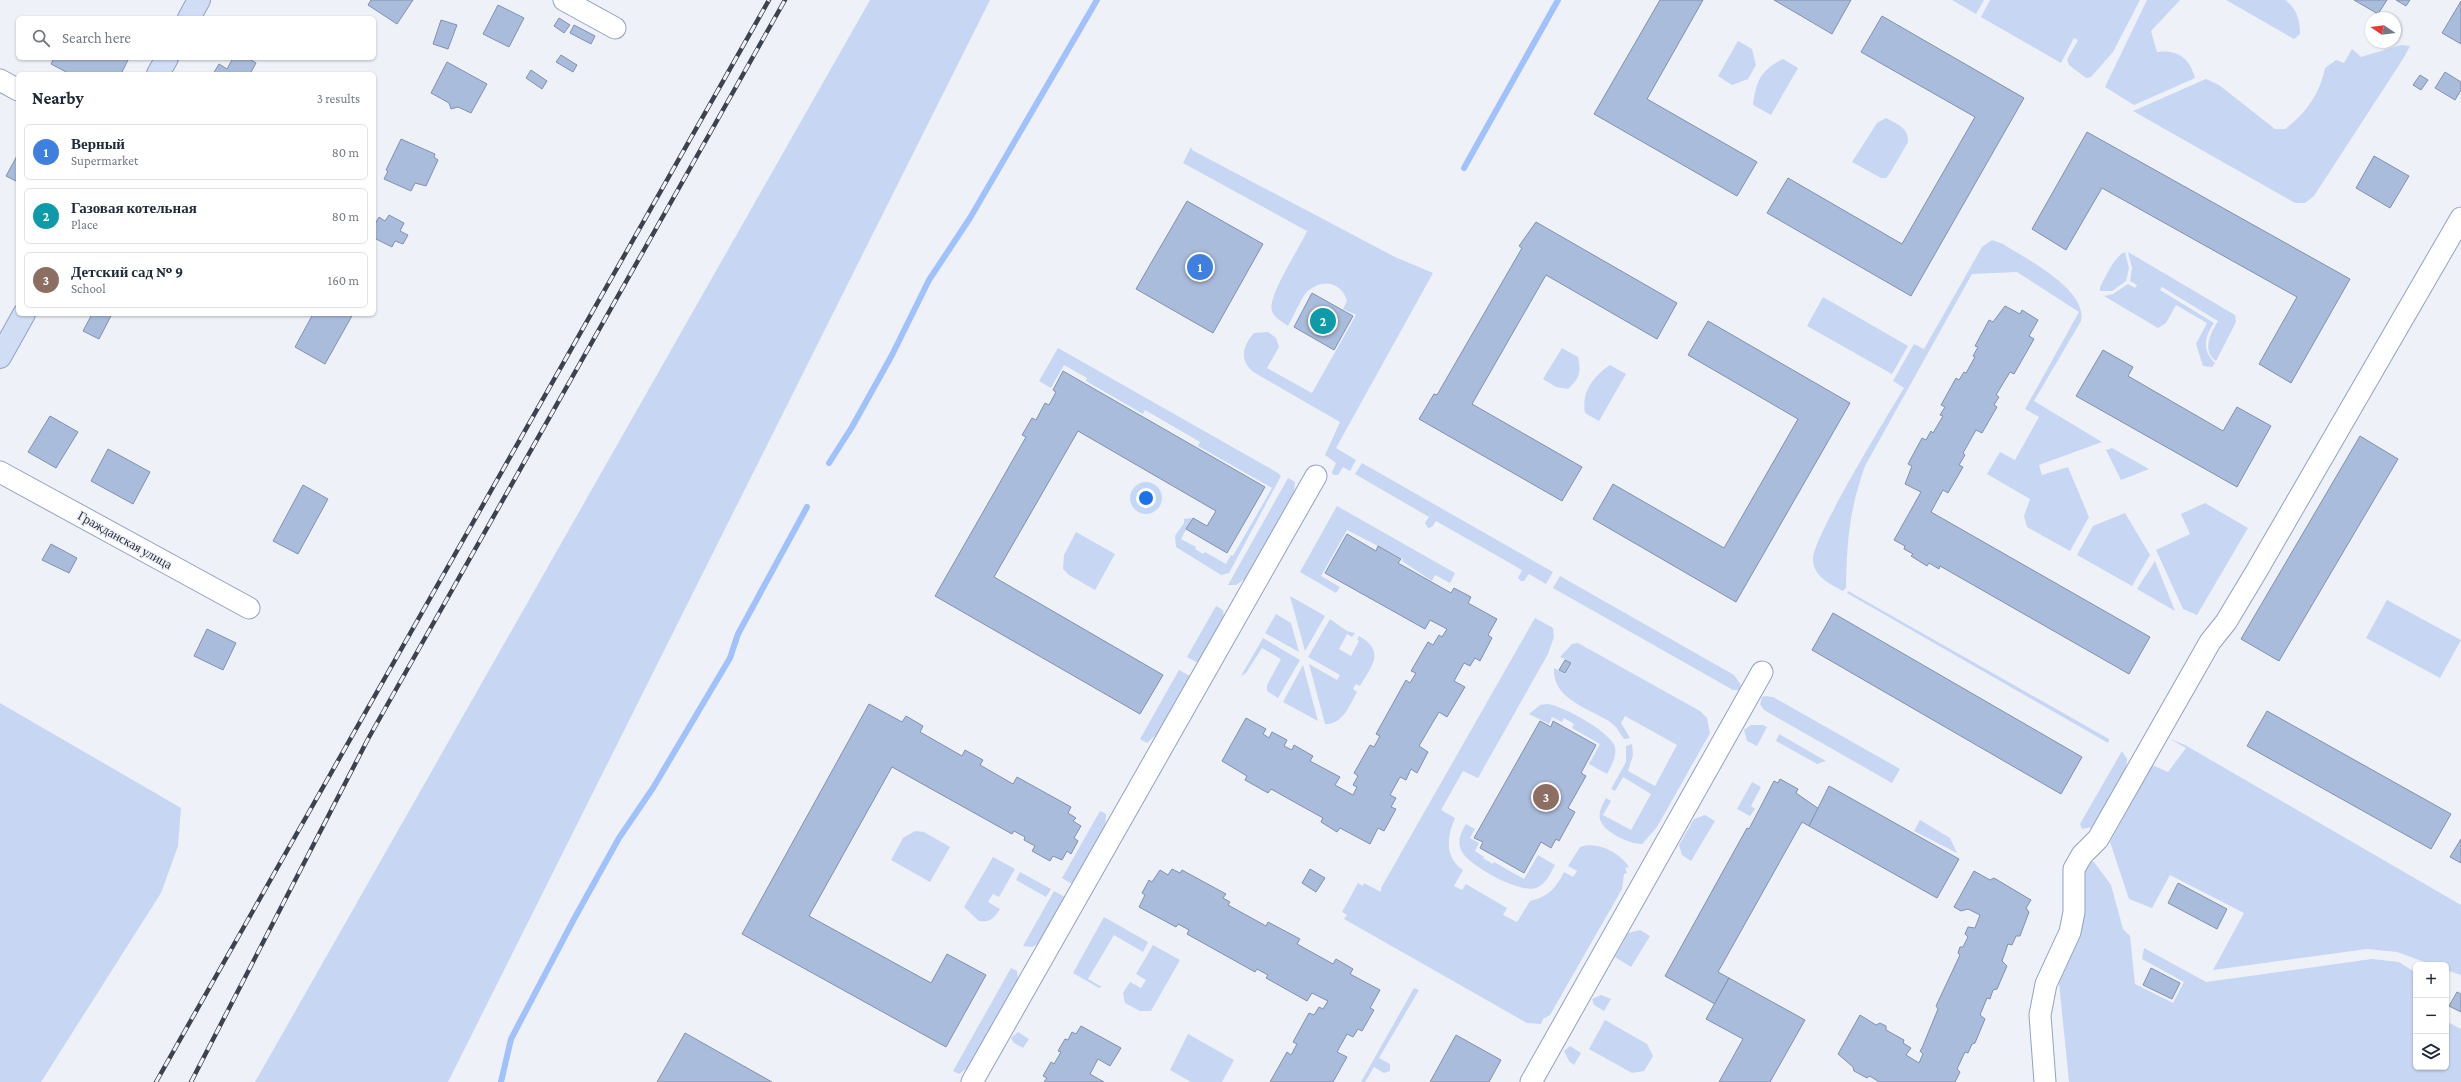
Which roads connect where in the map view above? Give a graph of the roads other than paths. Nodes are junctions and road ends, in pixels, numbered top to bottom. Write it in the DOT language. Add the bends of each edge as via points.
graph roads {
  1 [pos="199,0"];
  2 [pos="564,0"];
  3 [pos="190,16"];
  4 [pos="615,28"];
  5 [pos="166,60"];
  6 [pos="159,72"];
  7 [pos="0,80"];
  8 [pos="16,89"];
  9 [pos="2461,218"];
  10 [pos="23,316"];
  11 [pos="0,357"];
  12 [pos="0,472"];
  13 [pos="1316,476"];
  14 [pos="249,608"];
  15 [pos="1762,672"];
  16 [pos="972,1082"];
  17 [pos="1531,1082"];
  18 [pos="2045,1082"];
  1 -- 3 [label="street"];
  2 -- 4 [label="street"];
  5 -- 6 [label="street"];
  7 -- 8 [label="street"];
  9 -- 18 [label="street" via="2277,536 2226,622 2210,642 2098,839 2082,855 2074,869 2074,912 2070,932 2046,984 2040,1015"];
  10 -- 11 [label="street"];
  12 -- 14 [label="street, Гражданская улица"];
  13 -- 16 [label="street"];
  15 -- 17 [label="street"];
}
